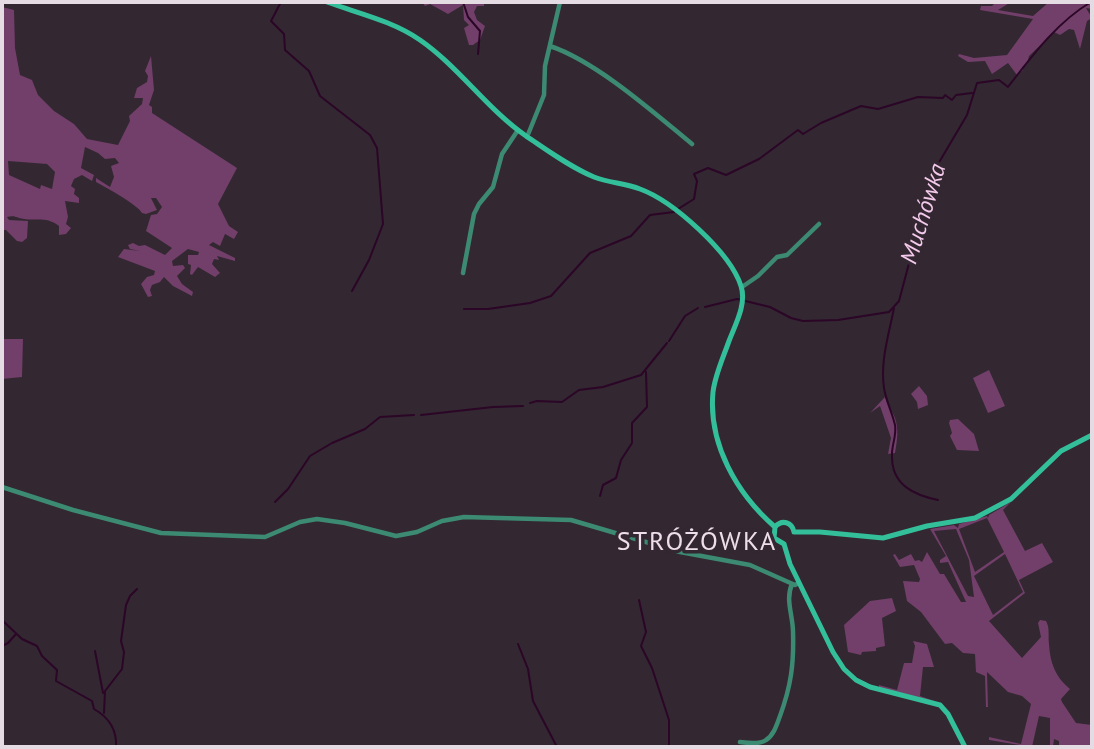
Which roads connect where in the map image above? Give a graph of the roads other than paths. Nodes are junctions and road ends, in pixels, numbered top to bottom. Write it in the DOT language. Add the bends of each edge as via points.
graph roads {
  1 [pos="327,2"];
  2 [pos="560,2"];
  3 [pos="550,46"];
  4 [pos="518,130"];
  5 [pos="527,137"];
  6 [pos="692,144"];
  7 [pos="819,224"];
  8 [pos="463,273"];
  9 [pos="742,287"];
  10 [pos="1092,435"];
  11 [pos="2,488"];
  12 [pos="775,527"];
  13 [pos="794,532"];
  14 [pos="784,544"];
  15 [pos="799,583"];
  16 [pos="792,584"];
  17 [pos="740,742"];
  18 [pos="965,747"];
  1 -- 4 [label="main road" via="422,41"];
  2 -- 3 [label="street"];
  3 -- 5 [label="street" via="544,95"];
  3 -- 6 [label="street" via="600,73"];
  4 -- 5 [label="main road"];
  4 -- 8 [label="street" via="502,155 493,187 474,215"];
  5 -- 9 [label="main road" via="595,177 638,188 677,210 723,257"];
  7 -- 9 [label="street" via="787,255 777,257"];
  9 -- 12 [label="main road" via="743,300 714,387 716,430 733,477"];
  10 -- 13 [label="main road" via="1061,451 1008,501 975,518 883,538"];
  11 -- 16 [label="street" via="148,532 173,534 265,537 317,519 396,536 464,517 571,520 680,552 750,565"];
  12 -- 13 [label="main road" via="786,522"];
  12 -- 14 [label="main road" via="774,538"];
  13 -- 14 [label="main road" via="792,540"];
  14 -- 15 [label="main road"];
  15 -- 16 [label="street"];
  15 -- 18 [label="main road" via="835,656 851,676 876,690 940,705"];
  16 -- 17 [label="street" via="788,597 793,630 789,691 768,738"];
}
